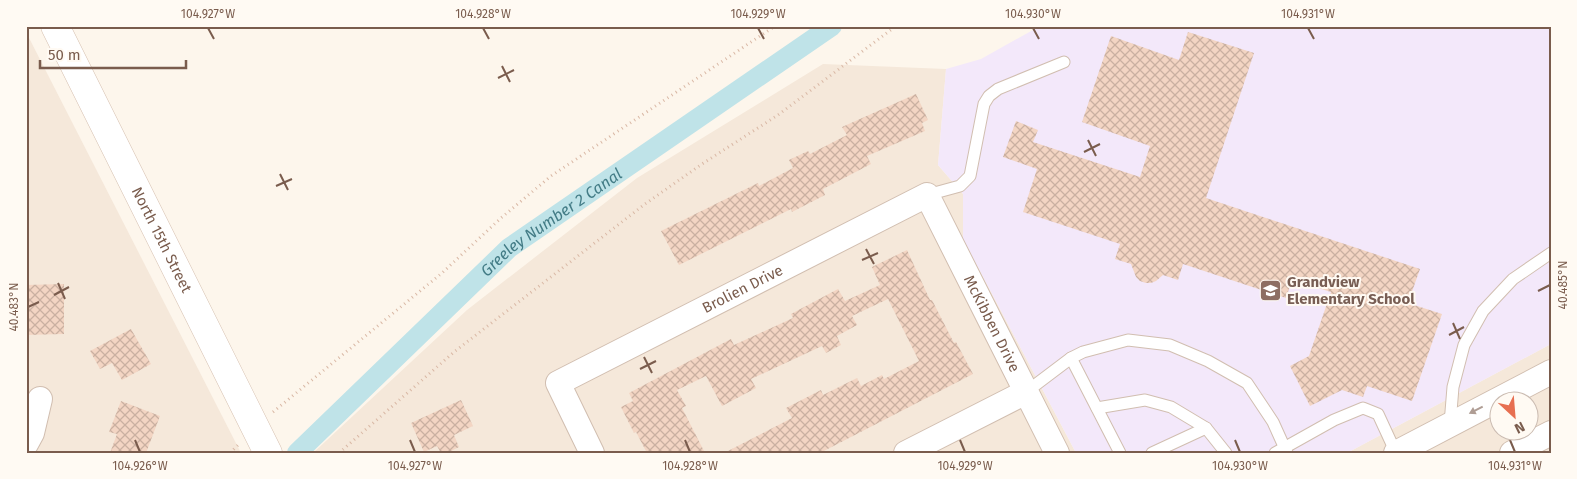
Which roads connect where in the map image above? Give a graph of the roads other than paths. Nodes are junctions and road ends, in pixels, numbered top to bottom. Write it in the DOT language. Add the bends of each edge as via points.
graph roads {
  1 [pos="55,26"];
  2 [pos="1064,62"];
  3 [pos="927,195"];
  4 [pos="1551,253"];
  5 [pos="1071,358"];
  6 [pos="1551,372"];
  7 [pos="1026,392"];
  8 [pos="40,399"];
  9 [pos="1097,408"];
  10 [pos="1450,424"];
  11 [pos="1206,428"];
  12 [pos="1551,433"];
  13 [pos="261,439"];
  14 [pos="26,444"];
  15 [pos="1282,451"];
  16 [pos="592,453"];
  17 [pos="906,453"];
  18 [pos="1057,453"];
  19 [pos="1120,453"];
  20 [pos="1152,453"];
  21 [pos="1226,453"];
  22 [pos="1396,453"];
  23 [pos="1512,453"];
  1 -- 13 [label="street, North 15th Street"];
  2 -- 3 [label="lane" via="998,89 989,96 984,104 970,176 960,186"];
  3 -- 7 [label="street, McKibben Drive"];
  3 -- 16 [label="street, Brolien Drive" via="558,383"];
  4 -- 10 [label="lane" via="1513,279 1483,311 1464,345 1453,387"];
  5 -- 7 [label="lane"];
  5 -- 9 [label="lane"];
  5 -- 15 [label="lane" via="1128,340 1170,345 1208,360 1247,383 1273,422"];
  6 -- 10 [label="street, one-way"];
  7 -- 17 [label="street"];
  7 -- 18 [label="street, McKibben Drive"];
  8 -- 14 [label="street"];
  9 -- 11 [label="lane" via="1145,400 1171,407"];
  9 -- 19 [label="lane"];
  10 -- 22 [label="street"];
  11 -- 20 [label="lane"];
  11 -- 21 [label="lane"];
  12 -- 23 [label="street"];
  15 -- 22 [label="lane" via="1334,420 1362,408 1378,414"];
}
